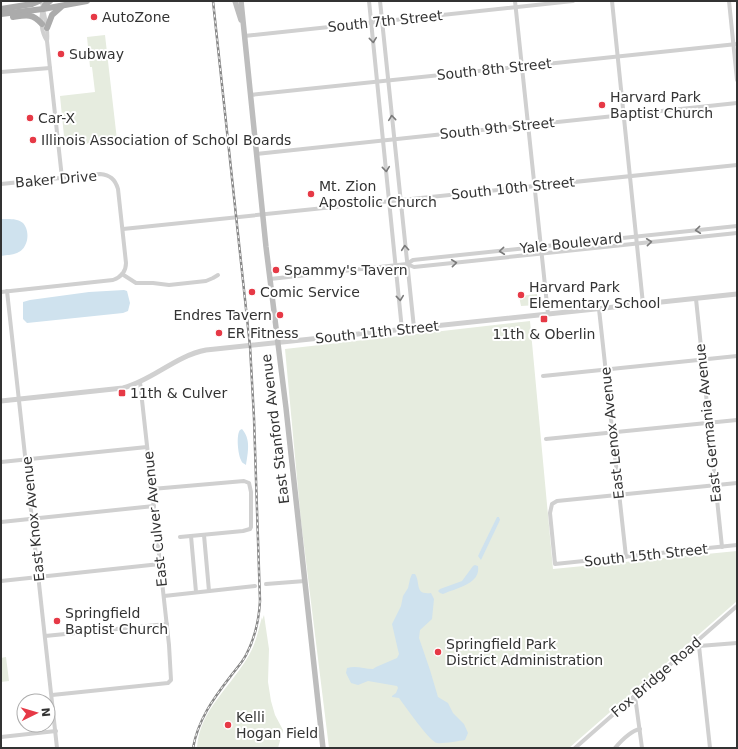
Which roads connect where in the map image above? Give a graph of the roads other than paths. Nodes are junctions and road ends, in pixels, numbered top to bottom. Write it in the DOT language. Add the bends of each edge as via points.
graph roads {
  1 [pos="39,1"];
  2 [pos="42,1"];
  3 [pos="50,1"];
  4 [pos="87,1"];
  5 [pos="235,1"];
  6 [pos="241,1"];
  7 [pos="369,1"];
  8 [pos="380,1"];
  9 [pos="515,1"];
  10 [pos="573,1"];
  11 [pos="612,1"];
  12 [pos="729,1"];
  13 [pos="64,6"];
  14 [pos="516,7"];
  15 [pos="1,9"];
  16 [pos="43,9"];
  17 [pos="1,14"];
  18 [pos="1,18"];
  19 [pos="382,21"];
  20 [pos="371,22"];
  21 [pos="44,26"];
  22 [pos="244,36"];
  23 [pos="735,44"];
  24 [pos="617,56"];
  25 [pos="522,66"];
  26 [pos="50,68"];
  27 [pos="1,72"];
  28 [pos="388,80"];
  29 [pos="737,80"];
  30 [pos="378,81"];
  31 [pos="250,94"];
  32 [pos="737,103"];
  33 [pos="623,115"];
  34 [pos="528,125"];
  35 [pos="394,139"];
  36 [pos="383,140"];
  37 [pos="256,154"];
  38 [pos="737,165"];
  39 [pos="630,176"];
  40 [pos="62,178"];
  41 [pos="1,184"];
  42 [pos="534,186"];
  43 [pos="401,200"];
  44 [pos="390,202"];
  45 [pos="263,214"];
  46 [pos="737,226"];
  47 [pos="122,229"];
  48 [pos="737,233"];
  49 [pos="636,237"];
  50 [pos="637,244"];
  51 [pos="541,246"];
  52 [pos="542,254"];
  53 [pos="407,264"];
  54 [pos="396,265"];
  55 [pos="122,274"];
  56 [pos="218,275"];
  57 [pos="270,278"];
  58 [pos="8,291"];
  59 [pos="1,292"];
  60 [pos="737,294"];
  61 [pos="696,299"];
  62 [pos="643,304"];
  63 [pos="598,309"];
  64 [pos="548,314"];
  65 [pos="414,328"];
  66 [pos="402,330"];
  67 [pos="277,343"];
  68 [pos="737,356"];
  69 [pos="702,360"];
  70 [pos="605,370"];
  71 [pos="543,376"];
  72 [pos="140,382"];
  73 [pos="19,400"];
  74 [pos="1,402"];
  75 [pos="737,420"];
  76 [pos="708,423"];
  77 [pos="612,433"];
  78 [pos="546,439"];
  79 [pos="147,447"];
  80 [pos="26,459"];
  81 [pos="1,462"];
  82 [pos="737,483"];
  83 [pos="715,486"];
  84 [pos="152,489"];
  85 [pos="619,495"];
  86 [pos="154,506"];
  87 [pos="33,518"];
  88 [pos="1,522"];
  89 [pos="204,535"];
  90 [pos="190,536"];
  91 [pos="180,537"];
  92 [pos="737,545"];
  93 [pos="722,547"];
  94 [pos="626,557"];
  95 [pos="160,564"];
  96 [pos="39,578"];
  97 [pos="1,581"];
  98 [pos="304,581"];
  99 [pos="266,584"];
  100 [pos="255,586"];
  101 [pos="209,590"];
  102 [pos="196,592"];
  103 [pos="164,596"];
  104 [pos="737,606"];
  105 [pos="167,624"];
  106 [pos="45,636"];
  107 [pos="696,642"];
  108 [pos="737,643"];
  109 [pos="699,646"];
  110 [pos="52,693"];
  111 [pos="56,695"];
  112 [pos="635,696"];
  113 [pos="640,730"];
  114 [pos="56,731"];
  115 [pos="38,733"];
  116 [pos="1,737"];
  117 [pos="57,748"];
  118 [pos="323,748"];
  119 [pos="575,748"];
  120 [pos="615,748"];
  121 [pos="642,748"];
  122 [pos="710,748"];
  1 -- 15 [label="main road"];
  2 -- 16 [label="street"];
  3 -- 16 [label="main road"];
  4 -- 13 [label="main road"];
  5 -- 22 [label="main road, East Stanford Avenue"];
  6 -- 22 [label="main road, East Stanford Avenue"];
  7 -- 20 [label="street"];
  8 -- 19 [label="street"];
  9 -- 14 [label="street"];
  10 -- 14 [label="street, South 7th Street"];
  11 -- 24 [label="street"];
  12 -- 23 [label="street"];
  13 -- 16 [label="main road"];
  13 -- 21 [label="main road" via="53,13"];
  14 -- 19 [label="street, South 7th Street"];
  14 -- 25 [label="street"];
  16 -- 17 [label="main road"];
  16 -- 21 [label="street" via="41,16"];
  18 -- 21 [label="main road" via="30,15"];
  19 -- 20 [label="street, South 7th Street"];
  19 -- 28 [label="street"];
  20 -- 22 [label="street, South 7th Street"];
  20 -- 30 [label="street, one-way"];
  21 -- 26 [label="street"];
  22 -- 31 [label="main road, East Stanford Avenue"];
  23 -- 24 [label="street, South 8th Street"];
  23 -- 29 [label="street"];
  24 -- 25 [label="street, South 8th Street"];
  24 -- 33 [label="street"];
  25 -- 28 [label="street, South 8th Street"];
  25 -- 34 [label="street"];
  26 -- 27 [label="street"];
  26 -- 40 [label="street"];
  28 -- 30 [label="street, South 8th Street"];
  35 -- 28 [label="street, one-way"];
  30 -- 31 [label="street, South 8th Street"];
  30 -- 36 [label="street"];
  31 -- 37 [label="main road, East Stanford Avenue"];
  32 -- 33 [label="street, South 9th Street"];
  33 -- 34 [label="street, South 9th Street"];
  33 -- 39 [label="street"];
  34 -- 35 [label="street, South 9th Street"];
  34 -- 42 [label="street"];
  35 -- 36 [label="street, South 9th Street"];
  35 -- 43 [label="street"];
  36 -- 37 [label="street, South 9th Street"];
  36 -- 44 [label="street, one-way"];
  37 -- 45 [label="main road, East Stanford Avenue"];
  38 -- 39 [label="street, South 10th Street"];
  39 -- 42 [label="street, South 10th Street"];
  39 -- 49 [label="street"];
  40 -- 41 [label="street, Baker Drive"];
  40 -- 47 [label="street, Baker Drive" via="100,174 111,177 118,189"];
  42 -- 43 [label="street, South 10th Street"];
  42 -- 51 [label="street"];
  43 -- 44 [label="street, South 10th Street"];
  53 -- 43 [label="street, one-way"];
  44 -- 45 [label="street, South 10th Street"];
  44 -- 54 [label="street"];
  45 -- 47 [label="street, South 10th Street"];
  45 -- 57 [label="main road, East Stanford Avenue"];
  46 -- 49 [label="street, Yale Boulevard, one-way"];
  47 -- 55 [label="street" via="126,263"];
  50 -- 48 [label="street, Yale Boulevard, one-way"];
  49 -- 50 [label="street"];
  49 -- 51 [label="street, Yale Boulevard"];
  50 -- 52 [label="street, Yale Boulevard"];
  50 -- 62 [label="street"];
  51 -- 52 [label="street"];
  51 -- 53 [label="street, Yale Boulevard, one-way" via="413,260"];
  53 -- 52 [label="street, Yale Boulevard, one-way" via="413,267"];
  52 -- 64 [label="street"];
  53 -- 54 [label="street, Yale Boulevard"];
  53 -- 65 [label="street"];
  54 -- 57 [label="street, Yale Boulevard"];
  54 -- 66 [label="street, one-way"];
  55 -- 56 [label="street" via="136,283 169,285 206,281"];
  55 -- 58 [label="street" via="113,280"];
  57 -- 67 [label="main road, East Stanford Avenue"];
  58 -- 59 [label="street"];
  58 -- 73 [label="street, East Knox Avenue"];
  60 -- 61 [label="street, South 11th Street"];
  61 -- 62 [label="street, South 11th Street"];
  61 -- 69 [label="street, East Germania Avenue"];
  62 -- 63 [label="street, South 11th Street"];
  63 -- 64 [label="street, South 11th Street"];
  63 -- 70 [label="street, East Lenox Avenue"];
  64 -- 65 [label="street, South 11th Street"];
  65 -- 66 [label="street, South 11th Street"];
  66 -- 67 [label="street, South 11th Street"];
  67 -- 72 [label="street, South 11th Street" via="196,352 180,358"];
  67 -- 98 [label="main road, East Stanford Avenue"];
  68 -- 69 [label="street"];
  69 -- 70 [label="street"];
  69 -- 76 [label="street, East Germania Avenue"];
  70 -- 71 [label="street"];
  70 -- 77 [label="street, East Lenox Avenue"];
  72 -- 73 [label="street, South 11th Street" via="116,389"];
  72 -- 79 [label="street, East Culver Avenue"];
  73 -- 74 [label="street, South 11th Street"];
  73 -- 80 [label="street, East Knox Avenue"];
  75 -- 76 [label="street"];
  76 -- 77 [label="street"];
  76 -- 83 [label="street, East Germania Avenue"];
  77 -- 78 [label="street"];
  77 -- 85 [label="street, East Lenox Avenue"];
  79 -- 80 [label="street"];
  79 -- 84 [label="street, East Culver Avenue"];
  80 -- 81 [label="street"];
  80 -- 87 [label="street, East Knox Avenue"];
  82 -- 83 [label="street"];
  83 -- 85 [label="street"];
  83 -- 93 [label="street, East Germania Avenue"];
  84 -- 86 [label="street, East Culver Avenue"];
  84 -- 89 [label="street" via="244,481 249,483 250,529"];
  85 -- 94 [label="street, East Lenox Avenue"];
  85 -- 94 [label="street, South 15th Street" via="552,504 550,513 555,564"];
  86 -- 87 [label="street"];
  86 -- 95 [label="street, East Culver Avenue"];
  87 -- 88 [label="street"];
  87 -- 96 [label="street, East Knox Avenue"];
  89 -- 90 [label="street"];
  89 -- 101 [label="street"];
  90 -- 91 [label="street"];
  90 -- 102 [label="street"];
  92 -- 93 [label="street, South 15th Street"];
  93 -- 94 [label="street, South 15th Street"];
  95 -- 96 [label="street"];
  95 -- 103 [label="street, East Culver Avenue"];
  96 -- 97 [label="street"];
  96 -- 106 [label="street, East Knox Avenue"];
  98 -- 99 [label="street"];
  98 -- 118 [label="main road, East Stanford Avenue"];
  100 -- 101 [label="street"];
  101 -- 102 [label="street"];
  102 -- 103 [label="street"];
  103 -- 105 [label="street, East Culver Avenue"];
  104 -- 107 [label="street, Fox Bridge Road"];
  105 -- 106 [label="street"];
  105 -- 111 [label="street, East Culver Avenue" via="171,680 168,683"];
  106 -- 110 [label="street, East Knox Avenue"];
  107 -- 109 [label="street"];
  107 -- 112 [label="street, Fox Bridge Road"];
  108 -- 109 [label="street"];
  109 -- 122 [label="street"];
  112 -- 113 [label="street"];
  112 -- 119 [label="street, Fox Bridge Road"];
  113 -- 120 [label="street" via="635,730"];
  113 -- 121 [label="street"];
  114 -- 117 [label="street, East Knox Avenue"];
  115 -- 116 [label="street"];
}
